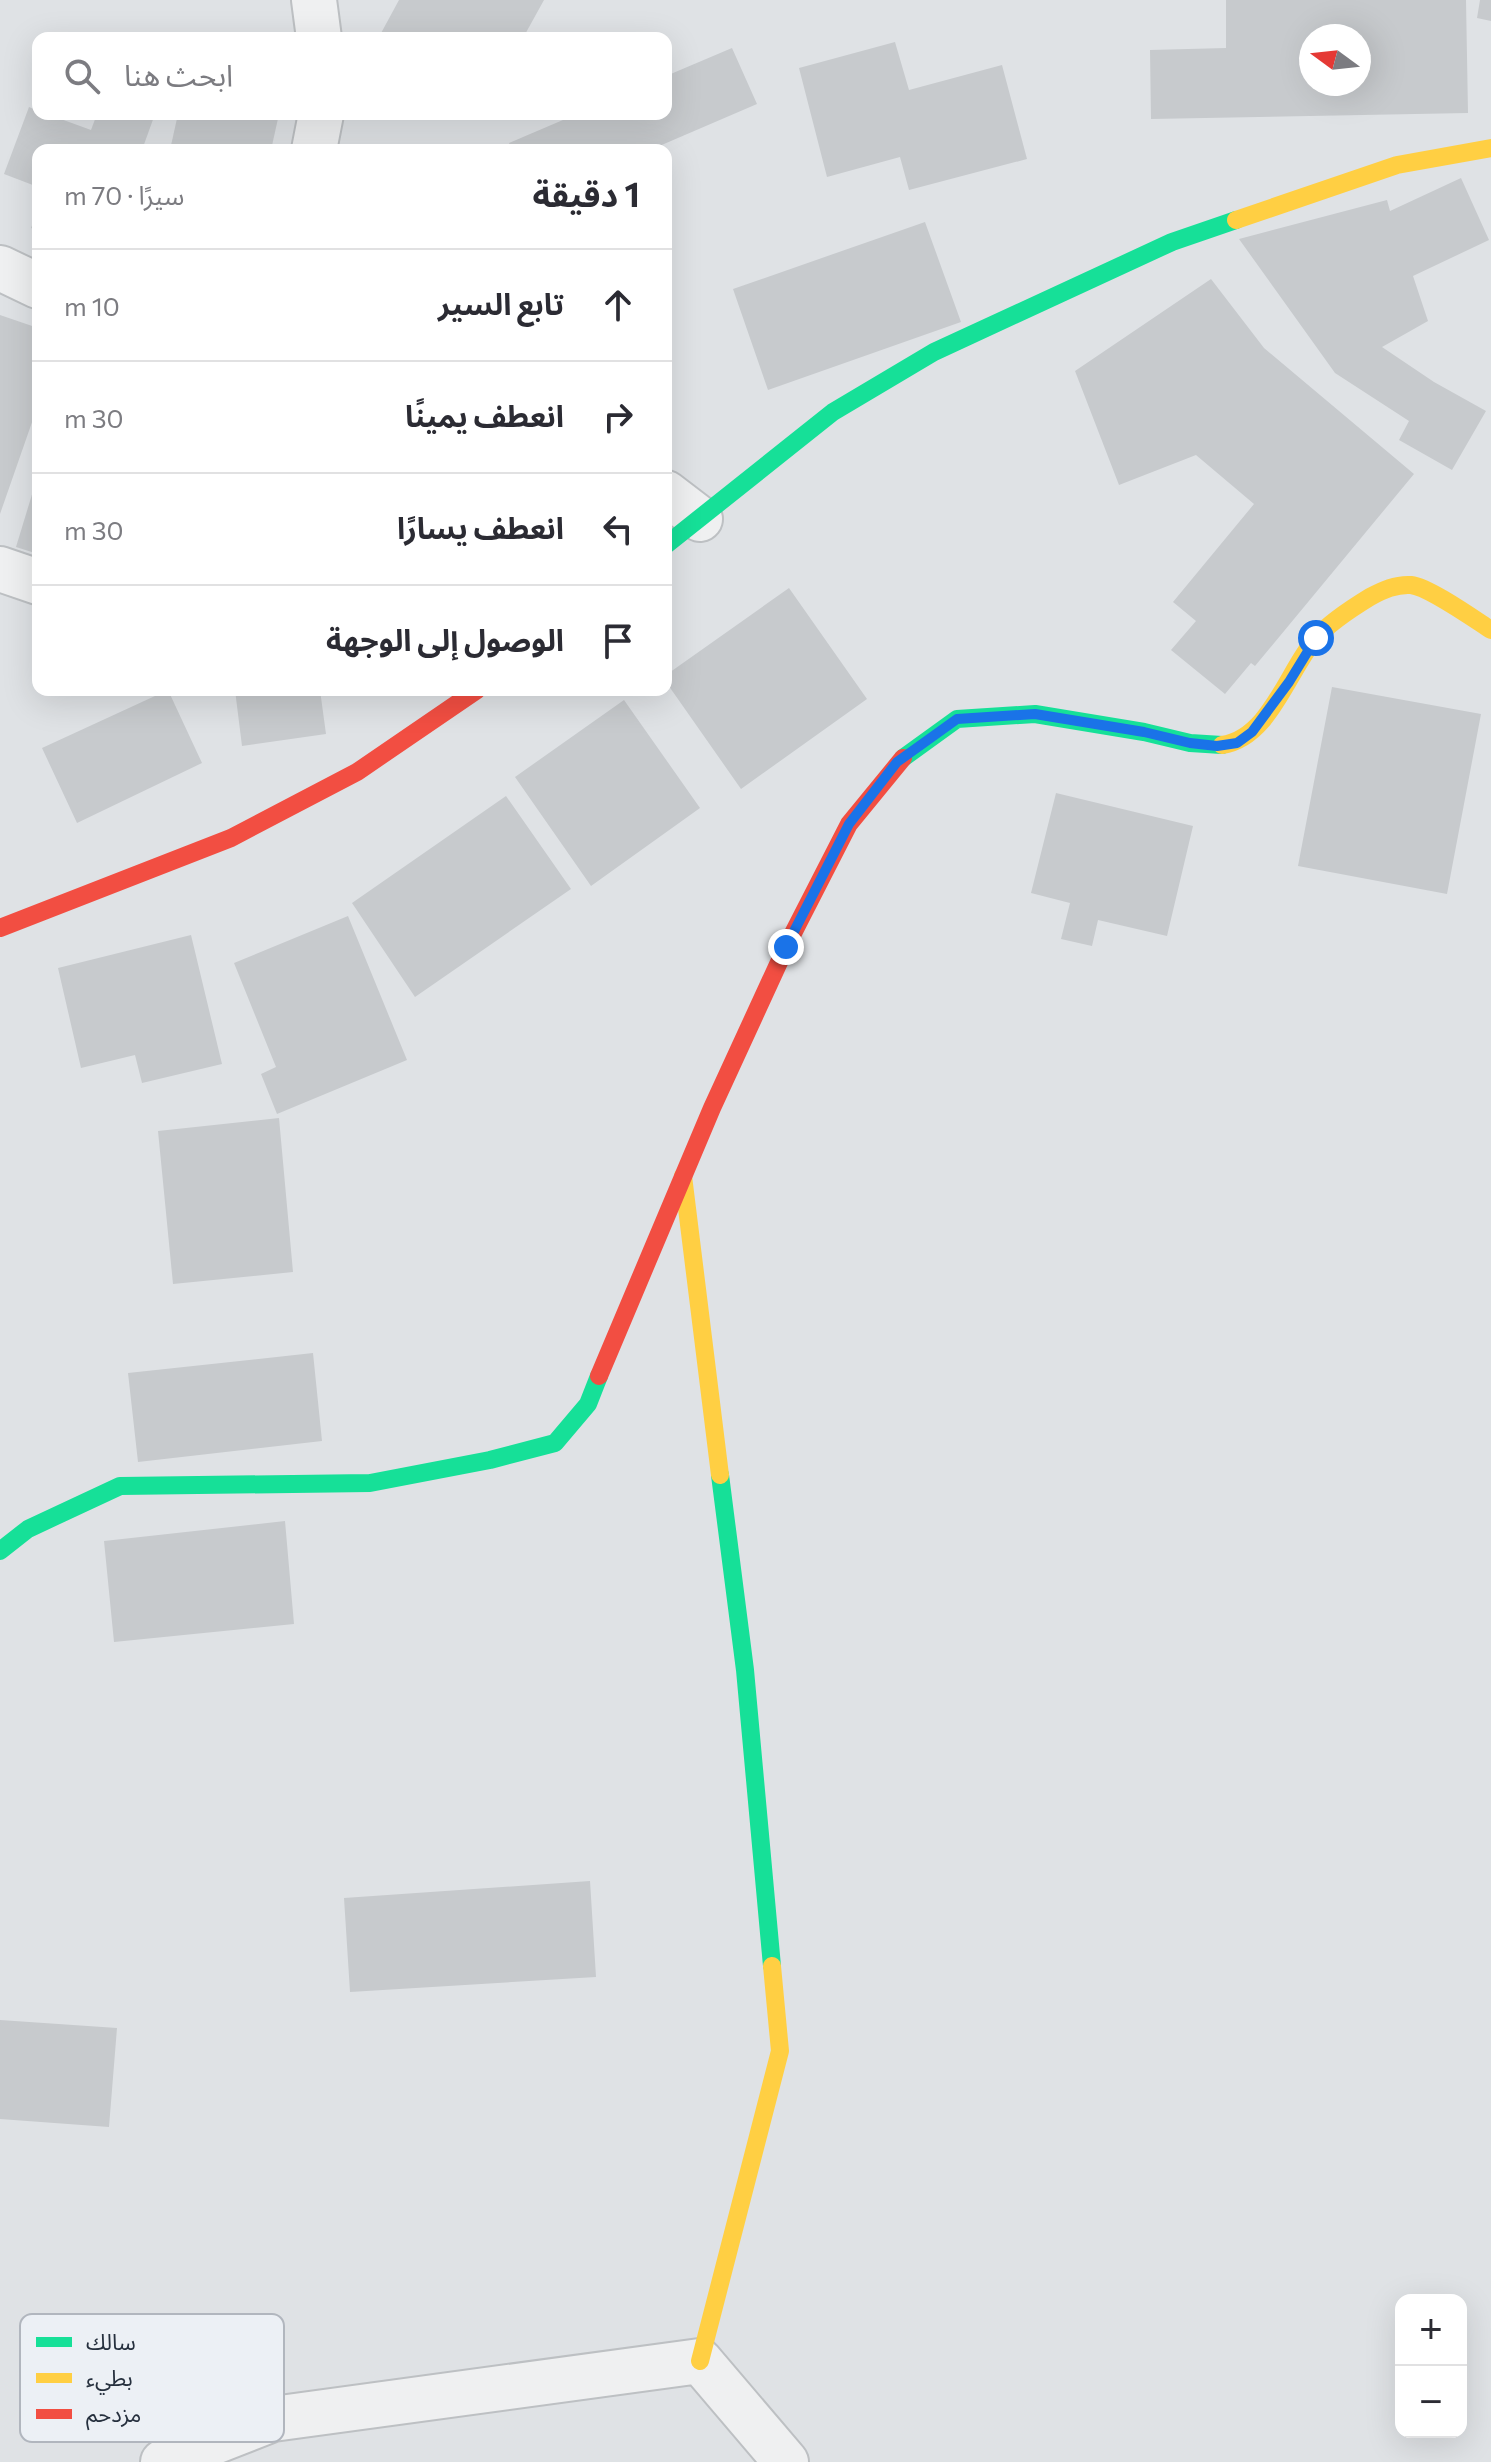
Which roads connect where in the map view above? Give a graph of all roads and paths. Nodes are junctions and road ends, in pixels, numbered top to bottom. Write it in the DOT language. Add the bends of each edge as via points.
graph roads {
  1 [pos="314,0"];
  2 [pos="318,32"];
  3 [pos="320,120"];
  4 [pos="315,144"];
  5 [pos="1491,148"];
  6 [pos="0,268"];
  7 [pos="32,283"];
  8 [pos="677,519"];
  9 [pos="0,569"];
  10 [pos="32,580"];
  11 [pos="1491,630"];
  12 [pos="468,696"];
  13 [pos="0,928"];
  14 [pos="683,1176"];
  15 [pos="0,1551"];
  16 [pos="700,2361"];
  17 [pos="284,2418"];
  18 [pos="214,2442"];
  19 [pos="163,2462"];
  20 [pos="786,2462"];
  1 -- 2 [label="street"];
  3 -- 4 [label="street"];
  5 -- 8 [label="street" via="1397,165 1172,242 1035,304 934,352 833,412"];
  6 -- 7 [label="street"];
  9 -- 10 [label="street"];
  11 -- 14 [label="street" via="1413,585 1387,588 1316,638 1252,732 1237,743 1190,743 1035,714 957,719 897,762 849,824 786,947"];
  12 -- 13 [label="street" via="357,772 231,838"];
  14 -- 15 [label="street" via="588,1404 555,1443 370,1483 120,1486 28,1529"];
  14 -- 16 [label="street" via="745,1670 780,2051"];
  16 -- 17 [label="street"];
  16 -- 20 [label="street"];
  18 -- 19 [label="street"];
}
